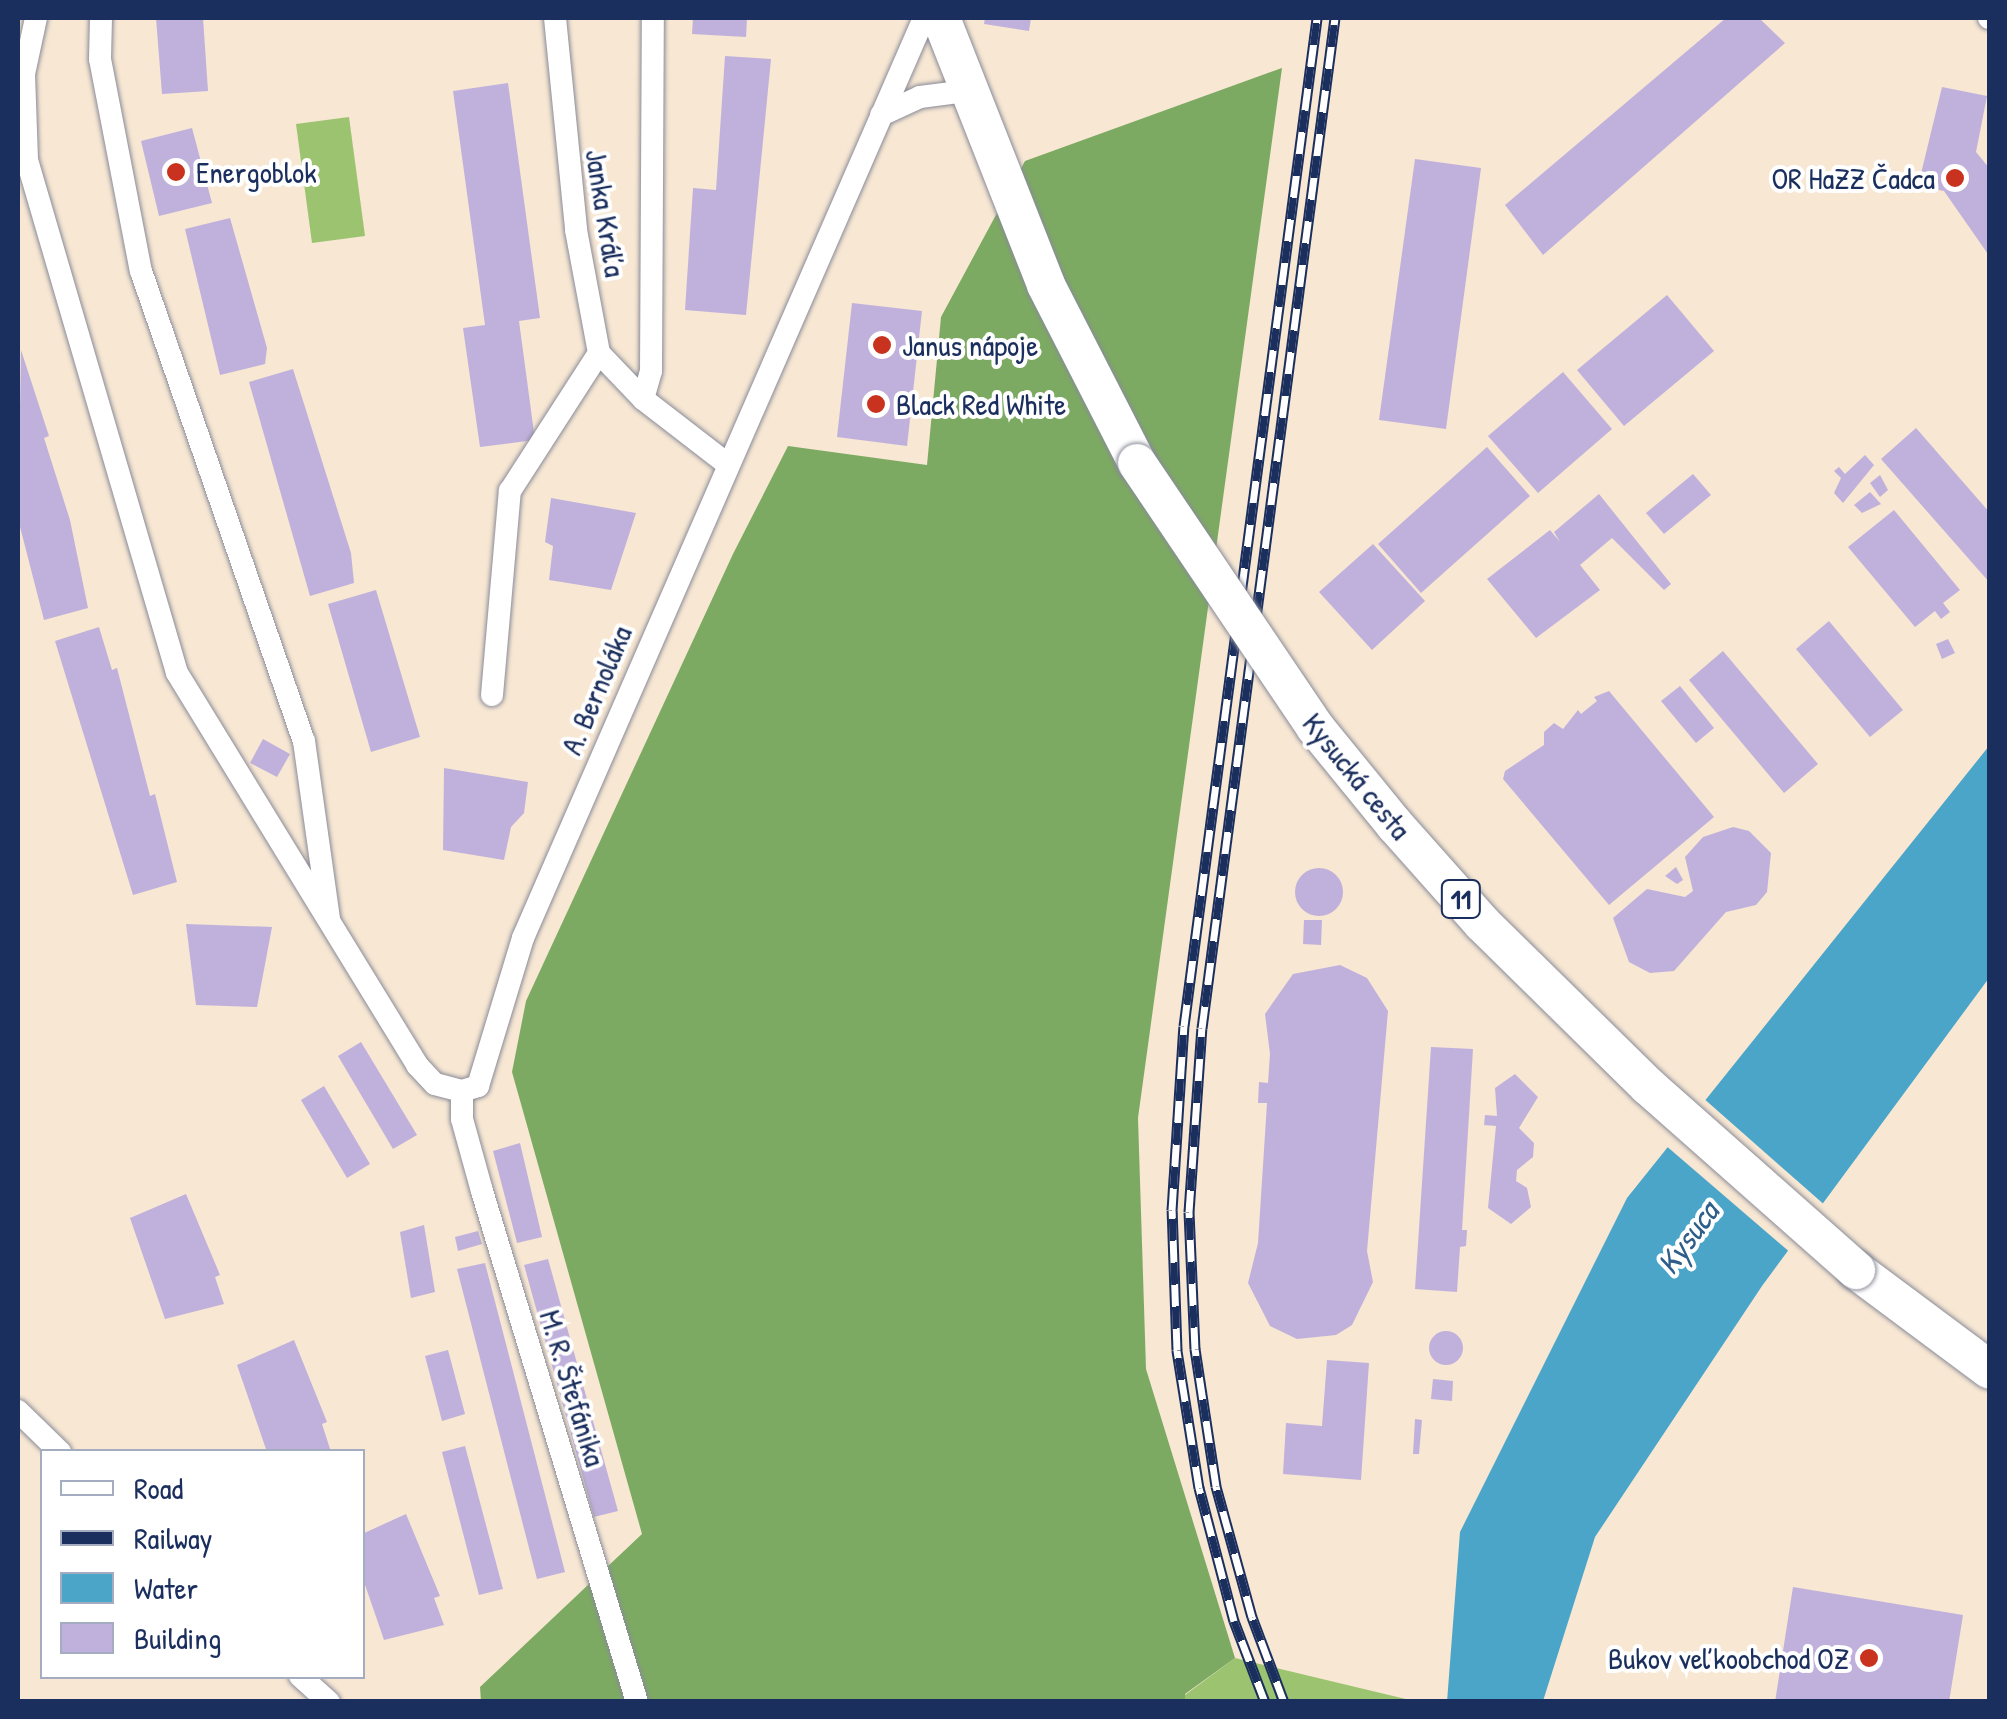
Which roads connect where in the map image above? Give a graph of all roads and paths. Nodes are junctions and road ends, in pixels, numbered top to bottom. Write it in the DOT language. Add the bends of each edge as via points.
graph roads {
  1 [pos="36,18"];
  2 [pos="101,18"];
  3 [pos="555,18"];
  4 [pos="653,18"];
  5 [pos="924,18"];
  6 [pos="941,18"];
  7 [pos="966,90"];
  8 [pos="881,114"];
  9 [pos="598,353"];
  10 [pos="643,400"];
  11 [pos="726,464"];
  12 [pos="492,695"];
  13 [pos="331,932"];
  14 [pos="462,1091"];
  15 [pos="1990,1370"];
  16 [pos="18,1412"];
  17 [pos="57,1449"];
  18 [pos="303,1679"];
  19 [pos="329,1702"];
  20 [pos="637,1702"];
  1 -- 13 [label="street" via="24,74 27,160 177,672"];
  2 -- 13 [label="street" via="100,59 141,271 304,740"];
  3 -- 9 [label="street, Janka Kráľa" via="576,230"];
  4 -- 10 [label="street, Janka Kráľa" via="651,371"];
  5 -- 8 [label="street, A. Bernoláka"];
  6 -- 7 [label="main road, Kysucká cesta / 11"];
  7 -- 8 [label="street" via="920,96"];
  7 -- 15 [label="main road, Kysucká cesta / 11, bridge" via="1046,285 1138,463 1315,727 1420,853 1648,1086 1856,1270"];
  8 -- 11 [label="street, A. Bernoláka"];
  9 -- 10 [label="street"];
  9 -- 12 [label="street" via="510,491"];
  10 -- 11 [label="street"];
  11 -- 14 [label="street, A. Bernoláka" via="523,938 478,1086"];
  13 -- 14 [label="street" via="416,1065 434,1084"];
  14 -- 20 [label="street, M. R. Štefánika" via="462,1118 482,1191"];
  16 -- 17 [label="street"];
  18 -- 19 [label="street"];
}
